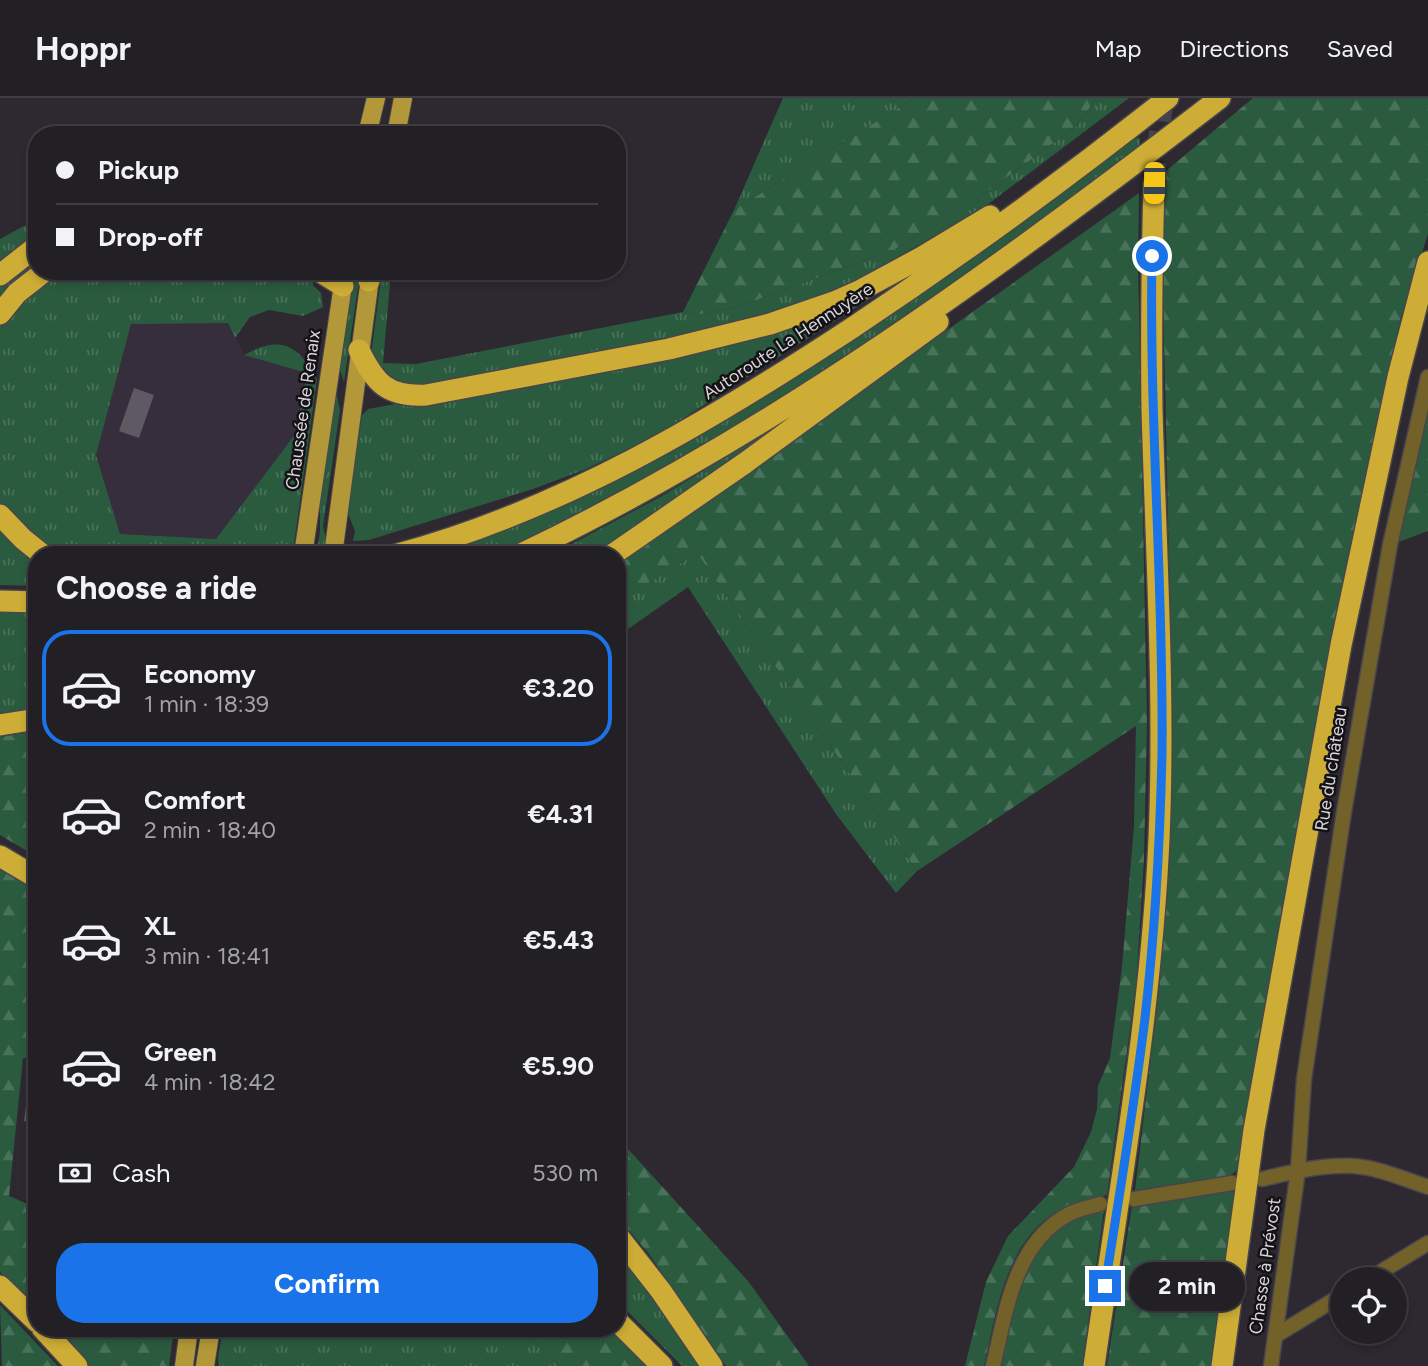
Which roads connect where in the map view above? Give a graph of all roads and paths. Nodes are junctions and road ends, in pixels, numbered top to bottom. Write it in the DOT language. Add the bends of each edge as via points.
graph roads {
  1 [pos="376,98"];
  2 [pos="403,98"];
  3 [pos="1168,98"];
  4 [pos="1220,98"];
  5 [pos="369,126"];
  6 [pos="398,126"];
  7 [pos="1094,156"];
  8 [pos="1154,183"];
  9 [pos="28,253"];
  10 [pos="1428,262"];
  11 [pos="994,266"];
  12 [pos="0,275"];
  13 [pos="34,280"];
  14 [pos="344,280"];
  15 [pos="367,280"];
  16 [pos="0,314"];
  17 [pos="359,350"];
  18 [pos="1428,377"];
  19 [pos="0,515"];
  20 [pos="32,546"];
  21 [pos="304,546"];
  22 [pos="334,546"];
  23 [pos="424,546"];
  24 [pos="538,546"];
  25 [pos="625,546"];
  26 [pos="0,601"];
  27 [pos="28,602"];
  28 [pos="28,720"];
  29 [pos="0,725"];
  30 [pos="0,856"];
  31 [pos="28,872"];
  32 [pos="1298,1170"];
  33 [pos="1262,1178"];
  34 [pos="1232,1183"];
  35 [pos="1428,1186"];
  36 [pos="1134,1199"];
  37 [pos="1100,1204"];
  38 [pos="1428,1243"];
  39 [pos="626,1246"];
  40 [pos="1389,1267"];
  41 [pos="0,1286"];
  42 [pos="1330,1303"];
  43 [pos="28,1313"];
  44 [pos="626,1330"];
  45 [pos="1275,1336"];
  46 [pos="50,1337"];
  47 [pos="189,1337"];
  48 [pos="210,1337"];
  49 [pos="208,1362"];
  50 [pos="77,1366"];
  51 [pos="184,1366"];
  52 [pos="662,1366"];
  53 [pos="712,1366"];
  54 [pos="993,1366"];
  55 [pos="1094,1366"];
  56 [pos="1222,1366"];
  57 [pos="1271,1366"];
  1 -- 5 [label="main road"];
  2 -- 6 [label="main road"];
  3 -- 7 [label="highway, Autoroute La Hennuyère"];
  4 -- 11 [label="highway"];
  7 -- 17 [label="highway" via="1052,171 893,273 834,302 770,324 669,349 426,395 409,396 379,383"];
  7 -- 23 [label="highway, Autoroute La Hennuyère" via="922,281 717,415 569,492"];
  8 -- 55 [label="highway" via="1151,304 1162,752 1159,840 1145,1020"];
  9 -- 12 [label="highway"];
  10 -- 56 [label="highway" via="1398,377 1341,645 1254,1130"];
  11 -- 24 [label="highway" via="734,439"];
  11 -- 25 [label="highway" via="969,299"];
  13 -- 16 [label="highway"];
  14 -- 21 [label="main road, Chaussée de Renaix"];
  15 -- 17 [label="main road"];
  17 -- 22 [label="main road"];
  18 -- 32 [label="street, Rue du château" via="1387,559 1343,812 1304,1079"];
  19 -- 20 [label="highway"];
  26 -- 27 [label="highway"];
  28 -- 29 [label="highway"];
  30 -- 31 [label="highway"];
  32 -- 33 [label="street"];
  32 -- 35 [label="street" via="1356,1166"];
  32 -- 45 [label="street, Chasse à Prévost"];
  34 -- 36 [label="street"];
  37 -- 54 [label="street" via="1071,1213 1034,1243 1020,1269"];
  38 -- 40 [label="street"];
  39 -- 53 [label="highway"];
  41 -- 43 [label="highway"];
  42 -- 45 [label="street"];
  44 -- 52 [label="highway"];
  45 -- 57 [label="street, Chasse à Prévost"];
  46 -- 50 [label="highway"];
  47 -- 51 [label="main road"];
  48 -- 49 [label="main road"];
}
